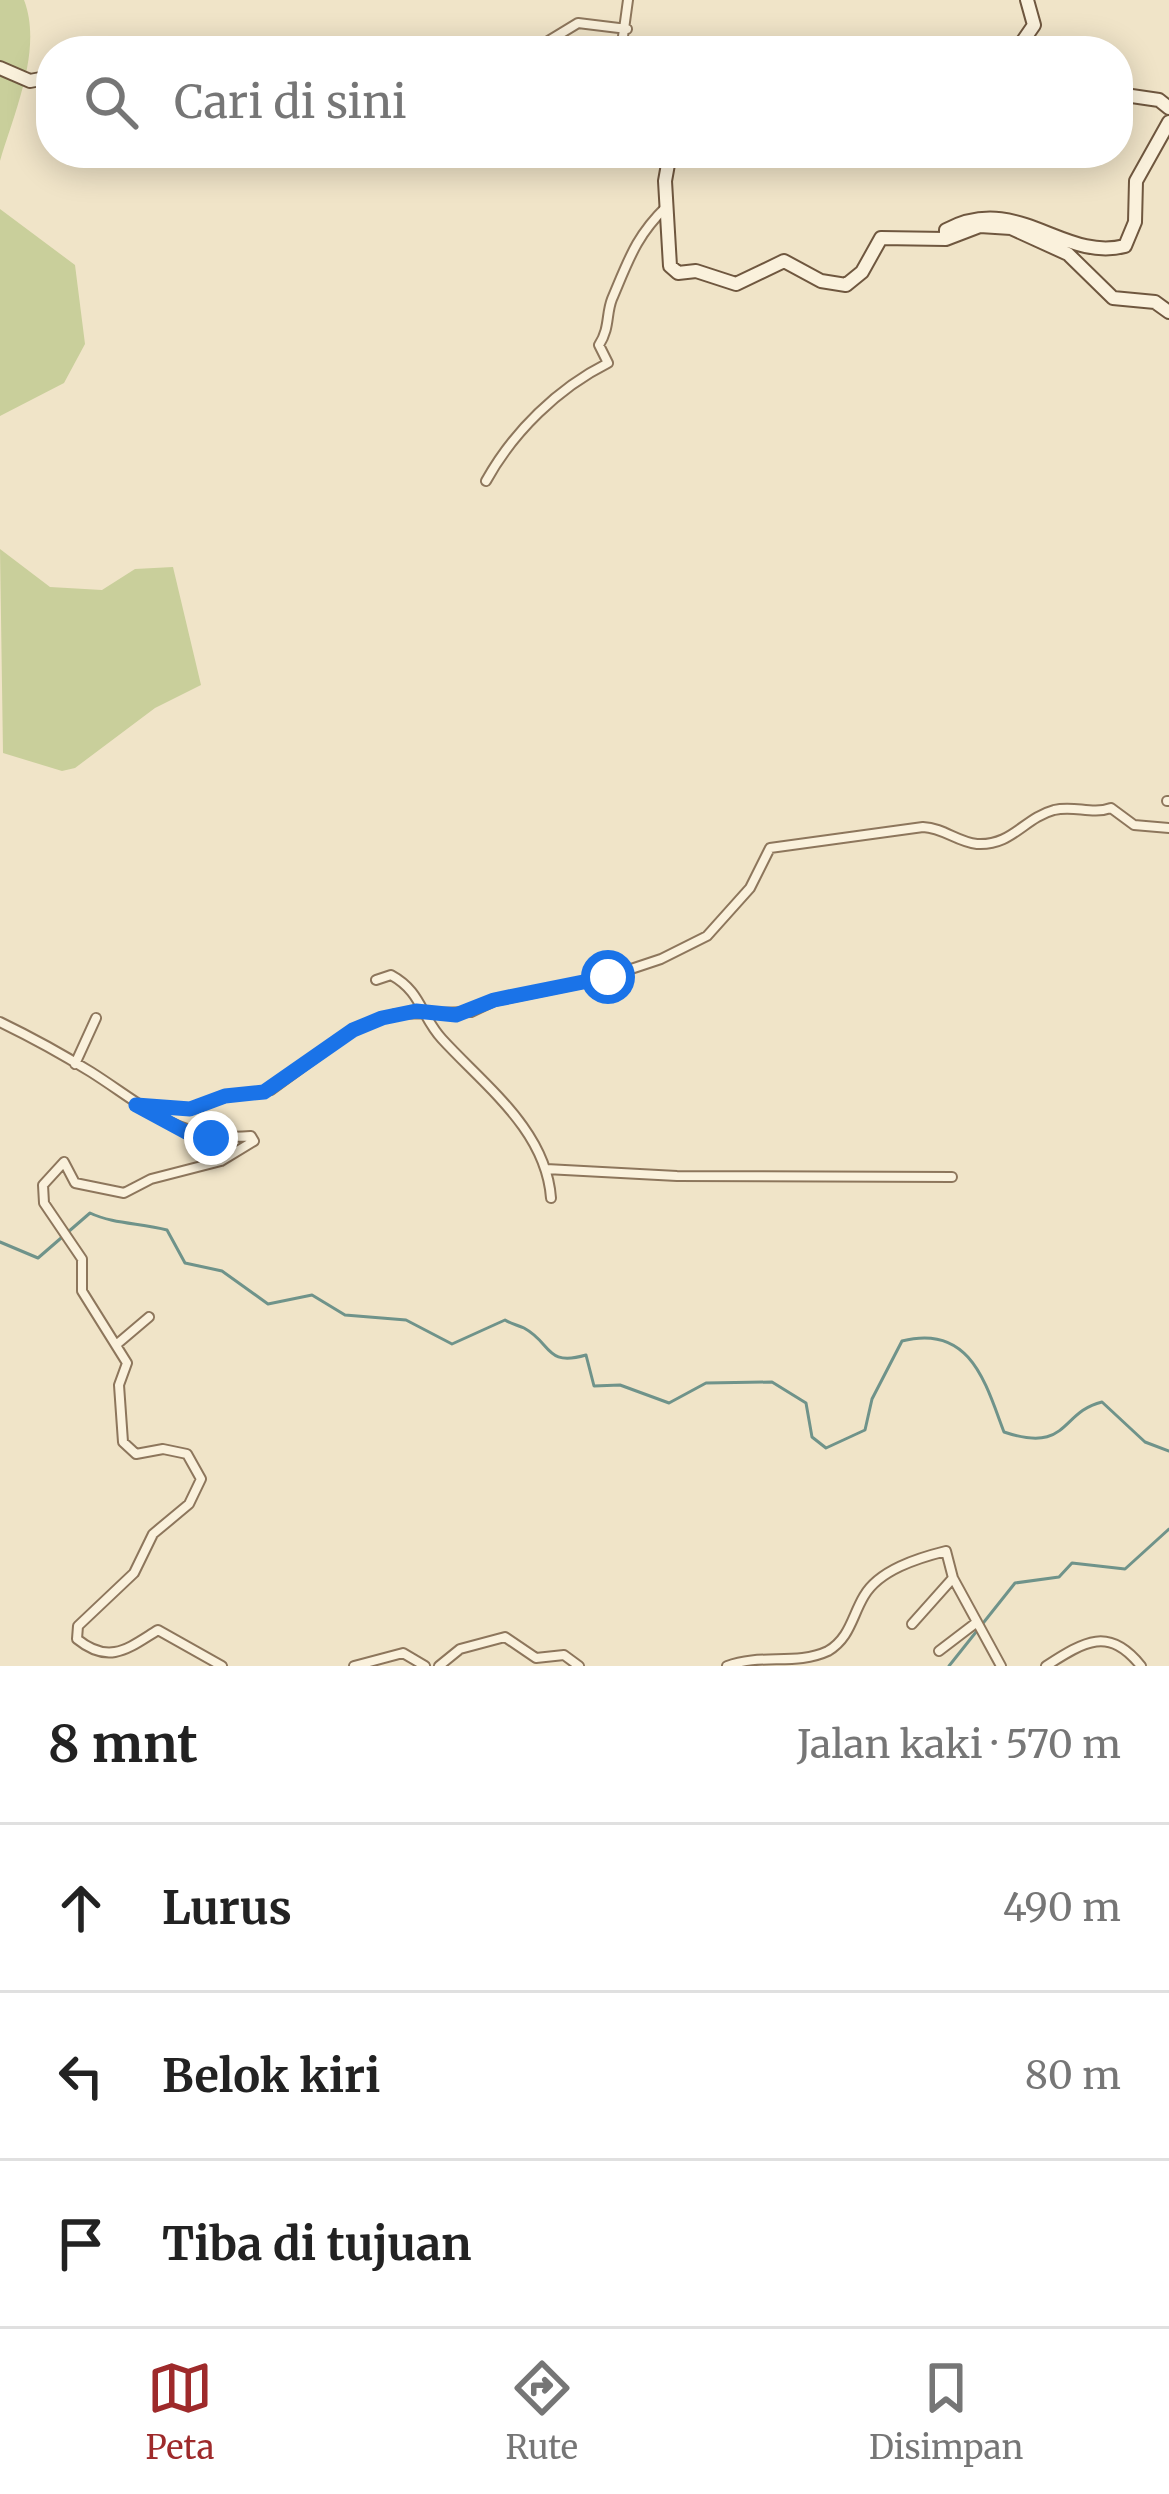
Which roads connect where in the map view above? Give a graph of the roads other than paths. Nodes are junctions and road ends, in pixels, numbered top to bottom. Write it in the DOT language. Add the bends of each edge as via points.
graph roads {
  1 [pos="628,0"];
  2 [pos="1027,0"];
  3 [pos="627,28"];
  4 [pos="557,36"];
  5 [pos="625,36"];
  6 [pos="1026,36"];
  7 [pos="0,68"];
  8 [pos="36,80"];
  9 [pos="1133,96"];
  10 [pos="1169,109"];
  11 [pos="1169,122"];
  12 [pos="667,168"];
  13 [pos="668,205"];
  14 [pos="946,238"];
  15 [pos="1169,312"];
  16 [pos="485,481"];
  17 [pos="1169,828"];
  18 [pos="376,980"];
  19 [pos="426,1012"];
  20 [pos="96,1018"];
  21 [pos="0,1022"];
  22 [pos="75,1064"];
  23 [pos="136,1105"];
  24 [pos="546,1169"];
  25 [pos="952,1177"];
  26 [pos="551,1198"];
  27 [pos="149,1317"];
  28 [pos="116,1345"];
  29 [pos="952,1578"];
  30 [pos="977,1623"];
  31 [pos="912,1624"];
  32 [pos="939,1651"];
  33 [pos="223,1666"];
  34 [pos="354,1666"];
  35 [pos="425,1666"];
  36 [pos="439,1666"];
  37 [pos="579,1666"];
  38 [pos="727,1666"];
  39 [pos="1001,1666"];
  40 [pos="1046,1666"];
  41 [pos="1141,1666"];
  1 -- 3 [label="street"];
  2 -- 6 [label="street" via="1034,25"];
  3 -- 4 [label="street" via="578,23"];
  3 -- 5 [label="street"];
  7 -- 8 [label="street"];
  9 -- 10 [label="street"];
  11 -- 14 [label="street" via="1136,181 1126,246 1102,250 1006,217 950,227"];
  12 -- 13 [label="street"];
  13 -- 14 [label="street" via="673,270 726,284 784,261 846,285 880,238"];
  13 -- 16 [label="street" via="636,236 610,302 610,328 599,345 608,363 529,423"];
  14 -- 15 [label="street" via="980,226 1011,228 1074,258 1113,298 1155,302"];
  17 -- 19 [label="street" via="1134,825 1111,808 1075,807 1043,814 992,843 923,827 770,848 750,888 707,936 670,956 471,1012"];
  18 -- 19 [label="street" via="391,975 409,983"];
  19 -- 23 [label="street" via="353,1030 271,1090 190,1109"];
  19 -- 24 [label="street" via="442,1039 491,1084"];
  20 -- 22 [label="street"];
  21 -- 22 [label="street"];
  22 -- 23 [label="street"];
  23 -- 28 [label="street" via="186,1132 254,1141 221,1161 124,1193 75,1183 57,1163 43,1185 44,1203 82,1259 82,1291"];
  24 -- 25 [label="street"];
  24 -- 26 [label="street"];
  27 -- 28 [label="street"];
  28 -- 33 [label="street" via="127,1363 119,1385 123,1442 136,1454 187,1454 201,1484 76,1636 113,1654 158,1630"];
  29 -- 30 [label="street"];
  29 -- 31 [label="street"];
  29 -- 38 [label="street" via="946,1551 898,1567 866,1593 833,1649 804,1662 757,1658"];
  30 -- 32 [label="street"];
  30 -- 39 [label="street"];
  34 -- 35 [label="street" via="403,1653"];
  36 -- 37 [label="street" via="460,1648 505,1637 536,1658 564,1655"];
  40 -- 41 [label="street" via="1103,1640 1120,1642"];
}
